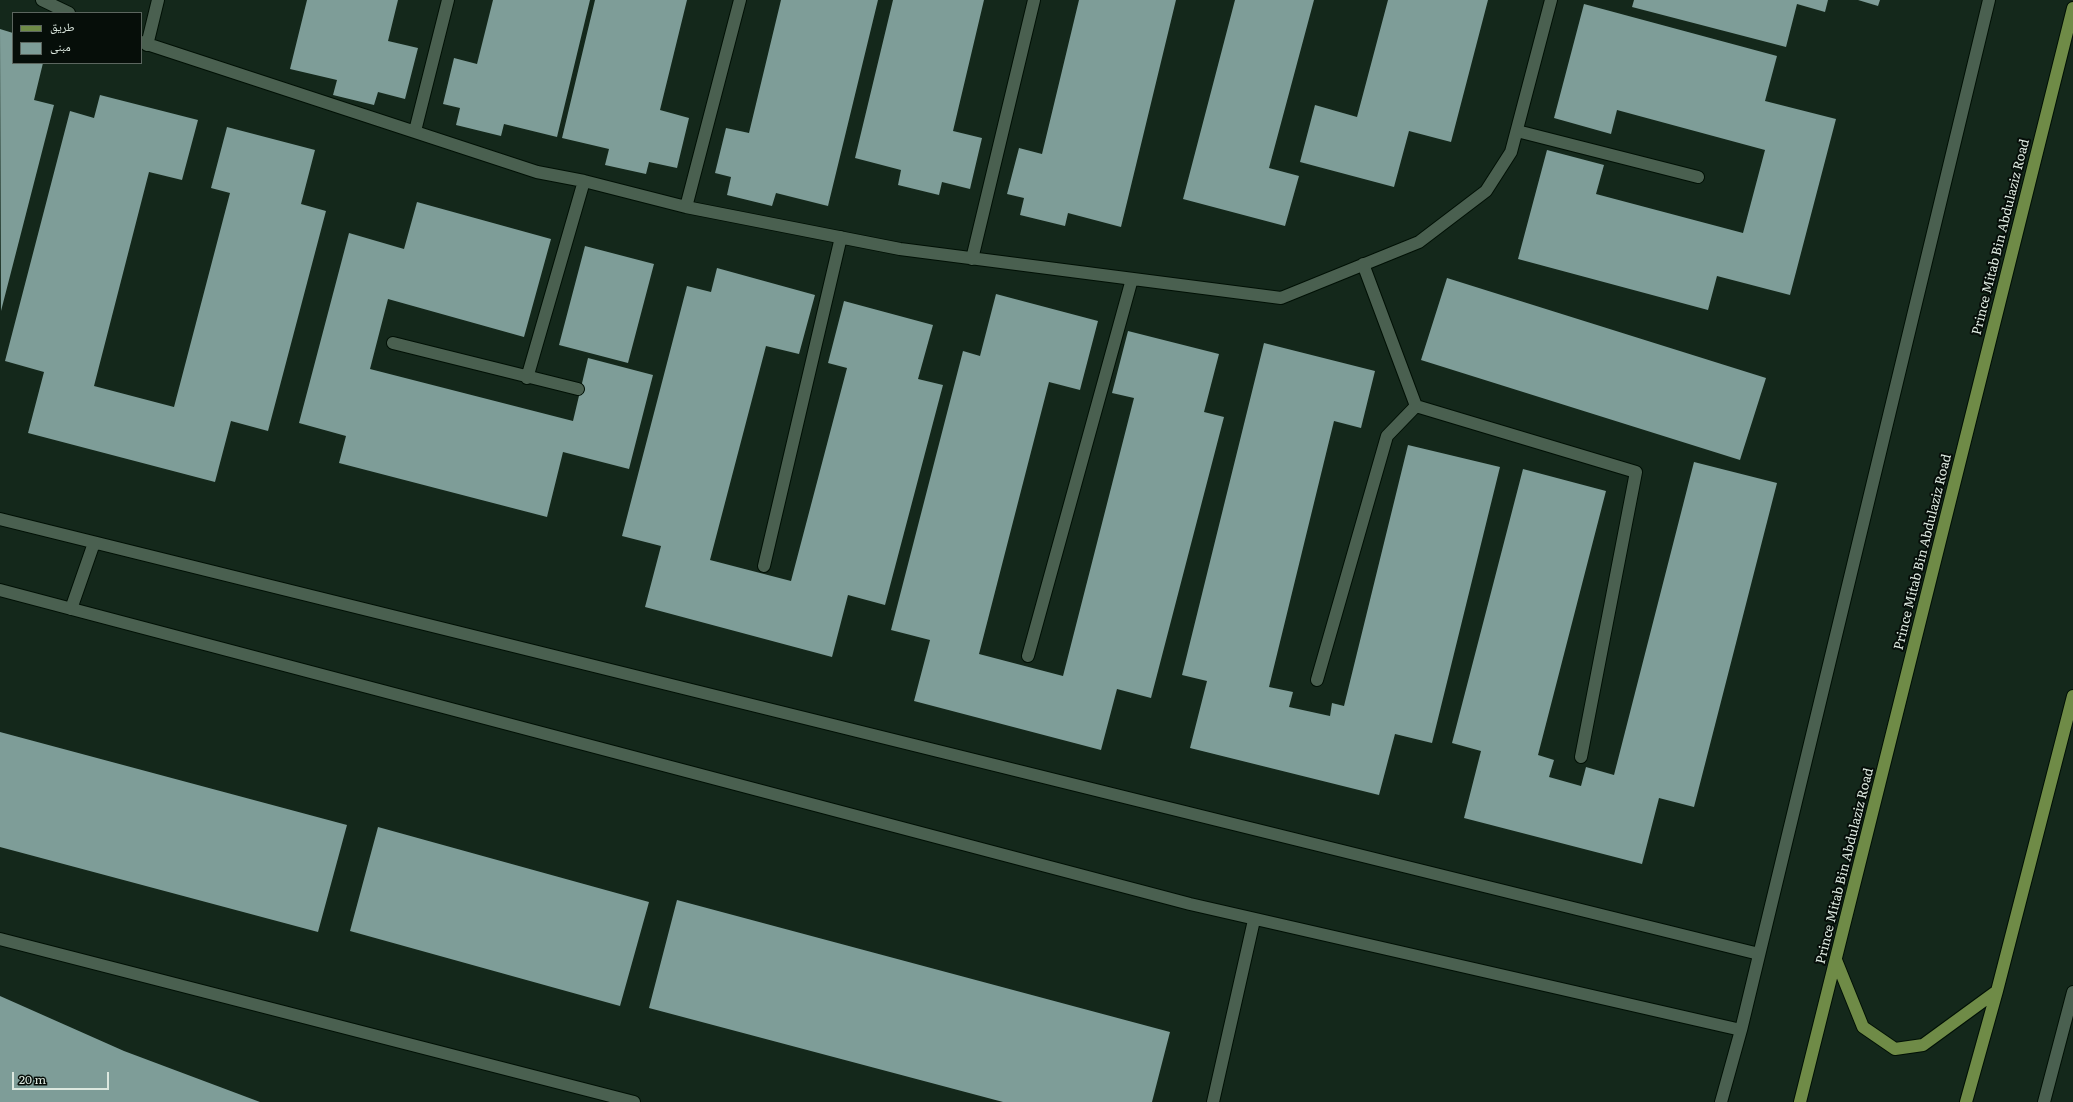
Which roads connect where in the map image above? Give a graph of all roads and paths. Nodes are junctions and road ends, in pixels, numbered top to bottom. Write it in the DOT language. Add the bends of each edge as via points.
graph roads {
  1 [pos="42,0"];
  2 [pos="158,0"];
  3 [pos="448,0"];
  4 [pos="740,0"];
  5 [pos="1034,0"];
  6 [pos="1551,0"];
  7 [pos="1990,0"];
  8 [pos="2073,8"];
  9 [pos="67,12"];
  10 [pos="144,44"];
  11 [pos="415,131"];
  12 [pos="1517,131"];
  13 [pos="1698,177"];
  14 [pos="584,181"];
  15 [pos="686,207"];
  16 [pos="841,237"];
  17 [pos="972,259"];
  18 [pos="1364,264"];
  19 [pos="1132,279"];
  20 [pos="393,343"];
  21 [pos="527,378"];
  22 [pos="578,389"];
  23 [pos="1416,406"];
  24 [pos="0,519"];
  25 [pos="94,543"];
  26 [pos="764,566"];
  27 [pos="0,590"];
  28 [pos="71,609"];
  29 [pos="1028,656"];
  30 [pos="1317,680"];
  31 [pos="2073,696"];
  32 [pos="1581,757"];
  33 [pos="1254,920"];
  34 [pos="0,939"];
  35 [pos="1759,954"];
  36 [pos="1836,960"];
  37 [pos="1997,991"];
  38 [pos="2073,992"];
  39 [pos="1741,1030"];
  40 [pos="2067,1038"];
  41 [pos="634,1102"];
  42 [pos="1213,1102"];
  43 [pos="1721,1102"];
  44 [pos="1800,1102"];
  45 [pos="1966,1102"];
  46 [pos="2044,1102"];
  1 -- 9 [label="street"];
  2 -- 10 [label="street"];
  3 -- 11 [label="street"];
  4 -- 15 [label="street"];
  5 -- 17 [label="street"];
  6 -- 12 [label="street"];
  7 -- 35 [label="street"];
  8 -- 36 [label="main road, Prince Mitab Bin Abdulaziz Road"];
  10 -- 11 [label="street"];
  11 -- 14 [label="street" via="537,172"];
  12 -- 13 [label="street"];
  12 -- 18 [label="street" via="1511,152 1486,191 1419,242"];
  14 -- 15 [label="street"];
  14 -- 21 [label="street"];
  15 -- 16 [label="street"];
  16 -- 17 [label="street" via="900,249"];
  16 -- 26 [label="street"];
  17 -- 19 [label="street"];
  18 -- 19 [label="street" via="1281,298"];
  18 -- 23 [label="street"];
  19 -- 29 [label="street"];
  20 -- 21 [label="street"];
  21 -- 22 [label="street"];
  23 -- 30 [label="street" via="1386,436"];
  23 -- 32 [label="street" via="1636,472"];
  24 -- 25 [label="street"];
  25 -- 28 [label="street"];
  25 -- 35 [label="street"];
  27 -- 28 [label="street"];
  28 -- 33 [label="street"];
  31 -- 37 [label="main road"];
  33 -- 39 [label="street"];
  33 -- 42 [label="street"];
  34 -- 41 [label="street"];
  35 -- 39 [label="street"];
  36 -- 37 [label="main road" via="1863,1027 1895,1049 1923,1045"];
  36 -- 44 [label="main road, Prince Mitab Bin Abdulaziz Road"];
  37 -- 45 [label="main road"];
  38 -- 40 [label="street"];
  39 -- 43 [label="street"];
  40 -- 46 [label="street"];
}
